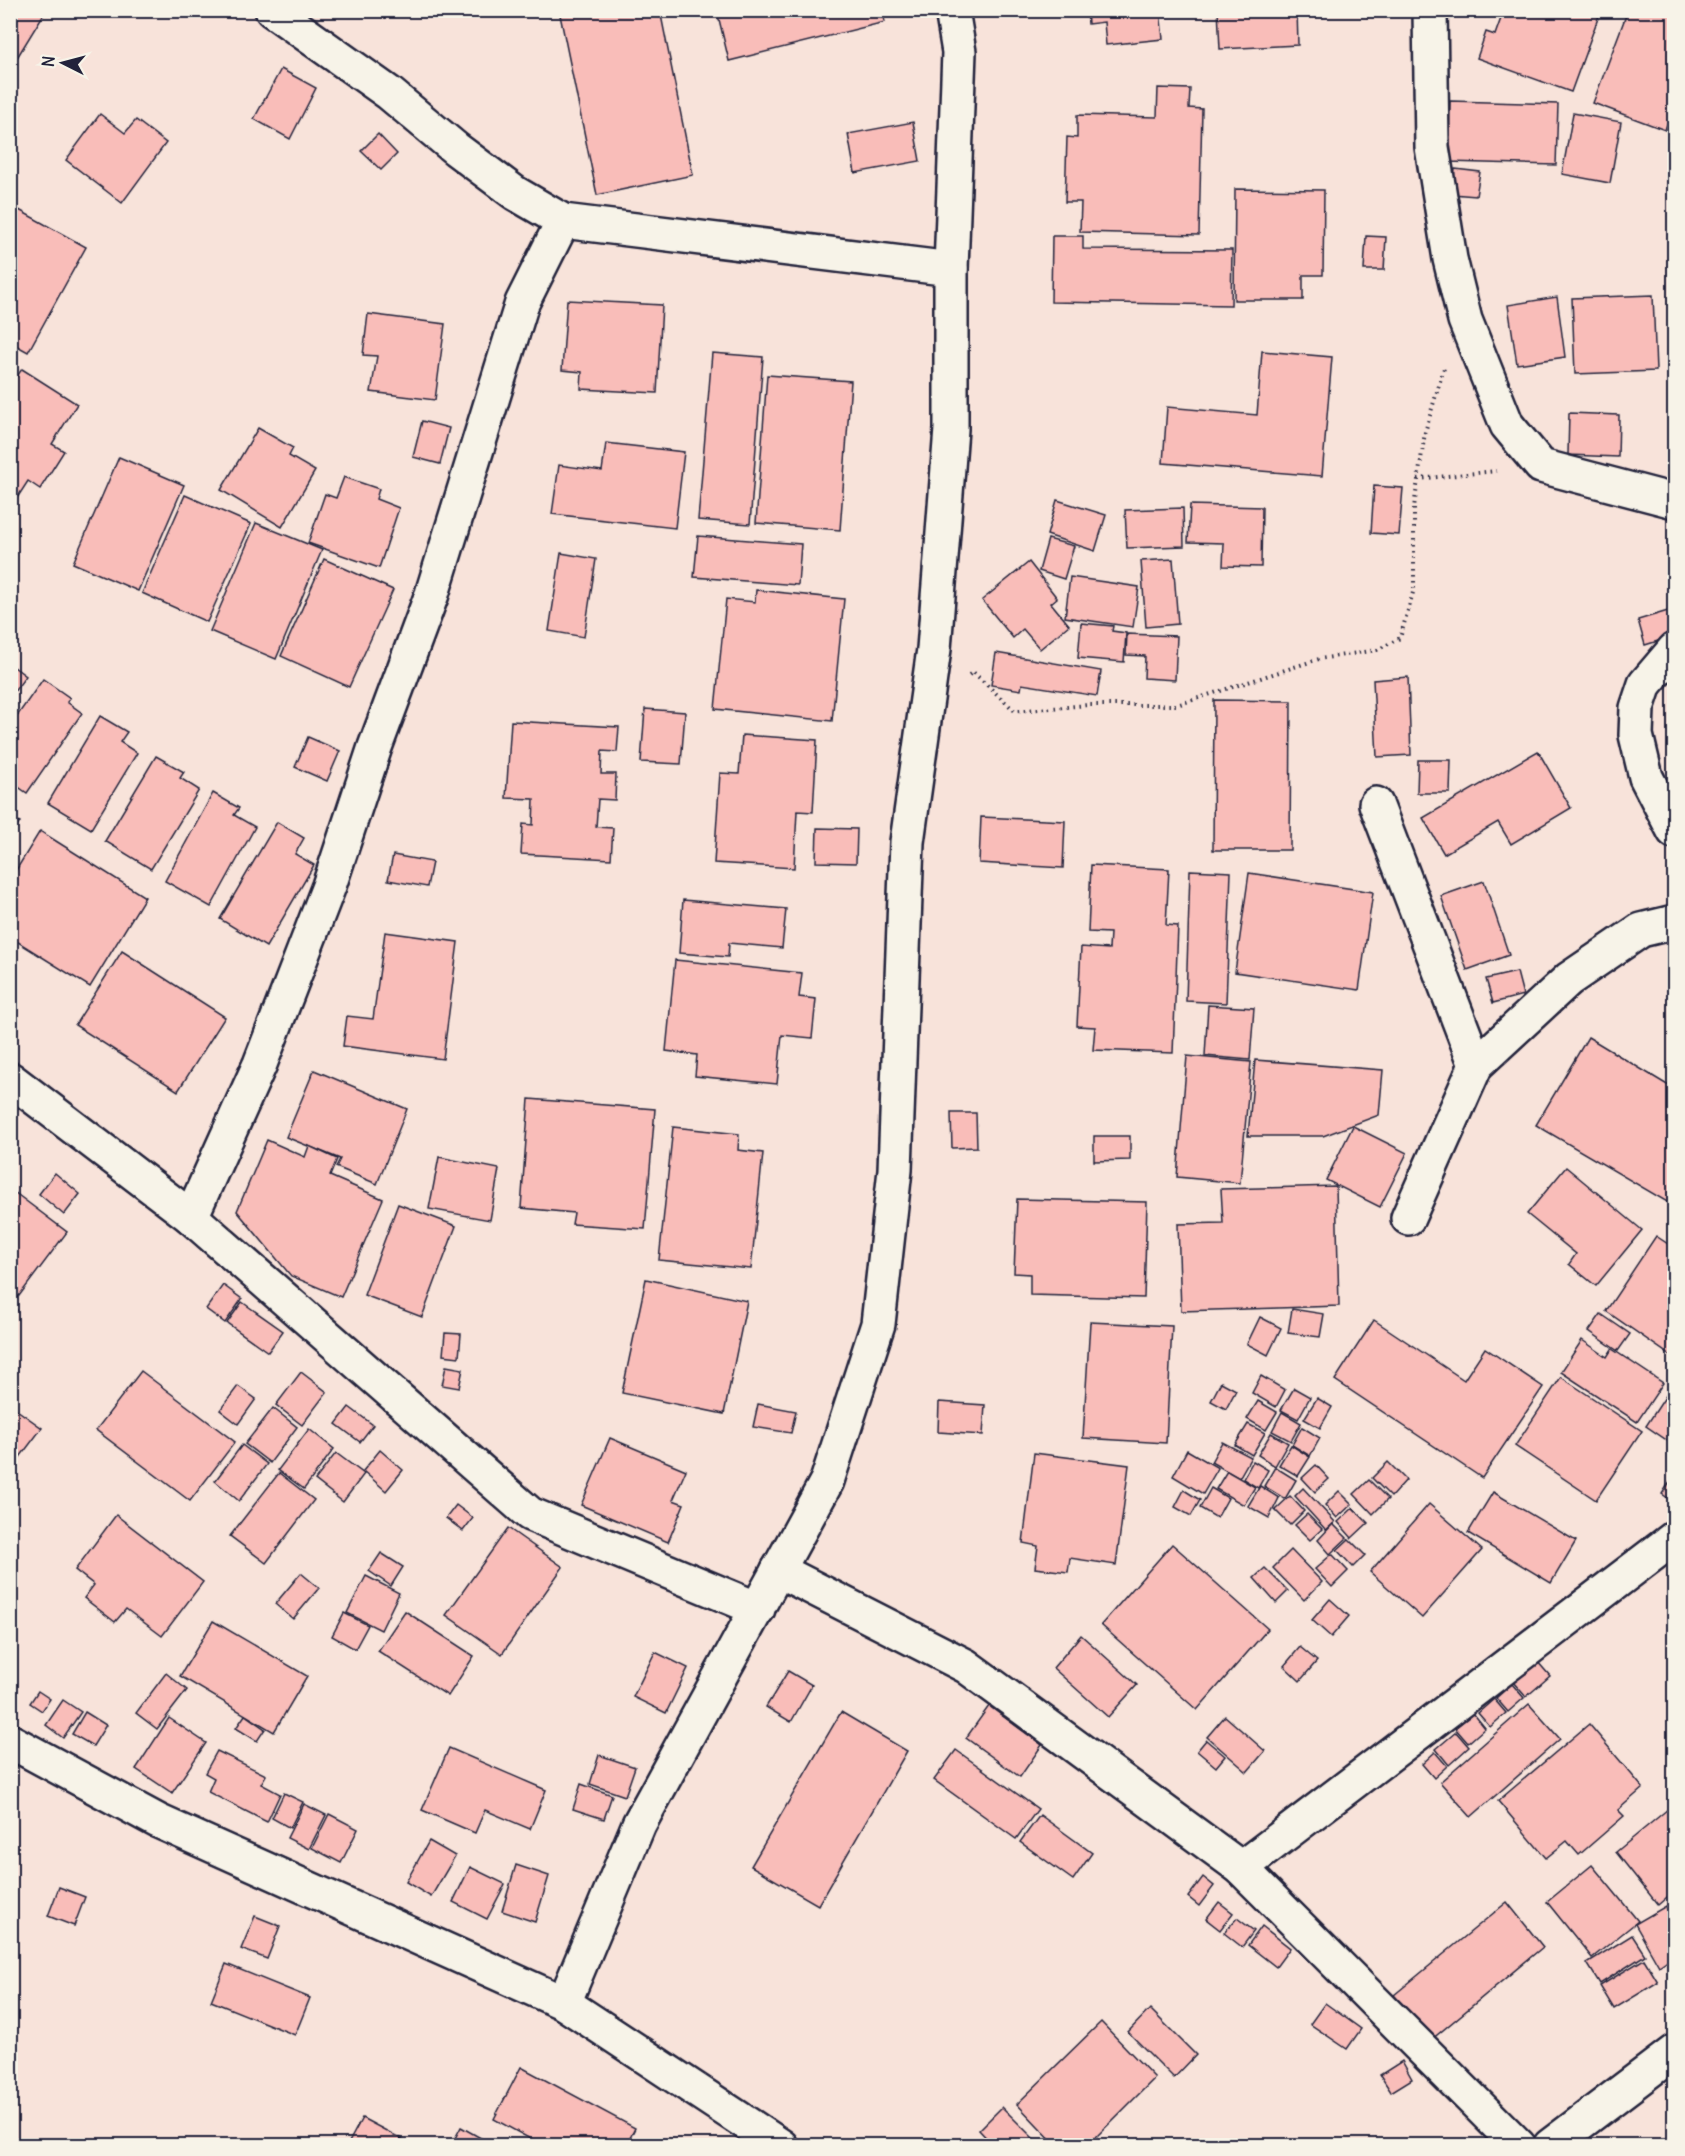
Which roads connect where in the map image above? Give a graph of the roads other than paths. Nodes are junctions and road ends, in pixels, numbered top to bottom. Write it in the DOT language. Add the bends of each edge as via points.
graph roads {
  1 [pos="272,10"];
  2 [pos="952,10"];
  3 [pos="1430,10"];
  4 [pos="563,221"];
  5 [pos="951,269"];
  6 [pos="1674,501"];
  7 [pos="1674,650"];
  8 [pos="1376,804"];
  9 [pos="1674,831"];
  10 [pos="1674,922"];
  11 [pos="1476,1065"];
  12 [pos="10,1079"];
  13 [pos="191,1216"];
  14 [pos="1408,1218"];
  15 [pos="1674,1538"];
  16 [pos="778,1570"];
  17 [pos="758,1609"];
  18 [pos="10,1741"];
  19 [pos="1241,1868"];
  20 [pos="564,2003"];
  21 [pos="1674,2052"];
  22 [pos="781,2145"];
  23 [pos="1519,2145"];
  24 [pos="1550,2145"];
  1 -- 4 [label="street" via="389,93 515,193"];
  2 -- 5 [label="street" via="959,52"];
  3 -- 6 [label="street" via="1432,147 1450,259 1465,321 1507,425 1541,466"];
  4 -- 5 [label="street"];
  4 -- 13 [label="street" via="522,303 432,594 329,886 260,1064"];
  5 -- 16 [label="street" via="951,429 934,649 907,842 896,1170 878,1324 827,1481"];
  7 -- 9 [label="street" via="1645,684 1636,735 1646,777"];
  8 -- 11 [label="street"];
  10 -- 11 [label="street" via="1641,930 1569,979"];
  11 -- 14 [label="street"];
  12 -- 13 [label="street"];
  13 -- 17 [label="street" via="530,1514"];
  15 -- 19 [label="street"];
  16 -- 17 [label="street"];
  16 -- 19 [label="street" via="966,1666"];
  17 -- 20 [label="street" via="639,1824"];
  18 -- 20 [label="street" via="158,1821"];
  19 -- 23 [label="street"];
  20 -- 22 [label="street"];
  21 -- 24 [label="street"];
}
